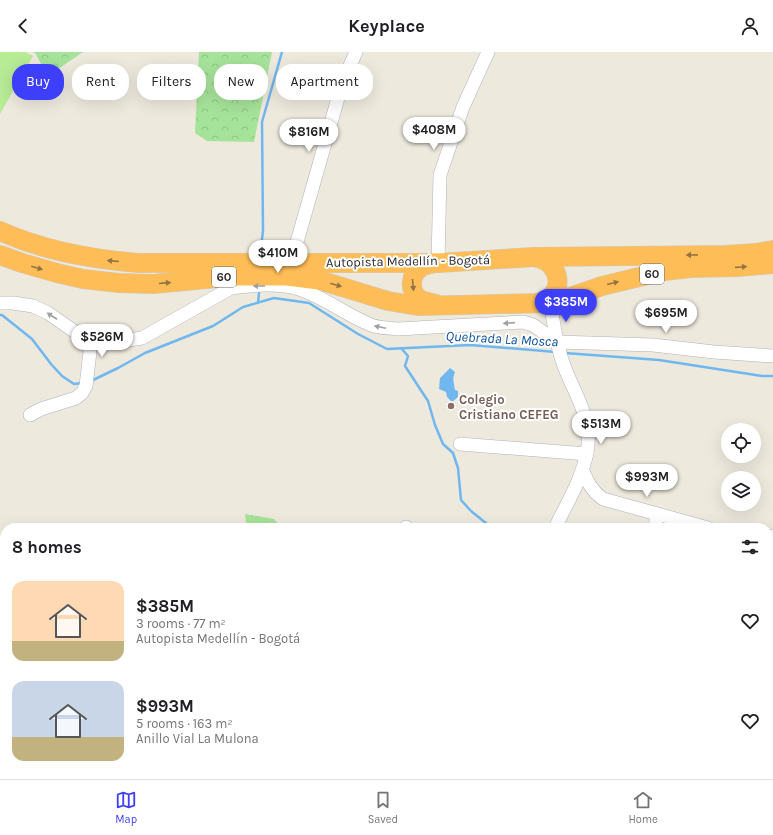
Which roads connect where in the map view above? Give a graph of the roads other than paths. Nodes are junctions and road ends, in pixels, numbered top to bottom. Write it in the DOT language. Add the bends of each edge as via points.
graph roads {
  1 [pos="356,52"];
  2 [pos="488,52"];
  3 [pos="0,231"];
  4 [pos="773,250"];
  5 [pos="0,255"];
  6 [pos="534,257"];
  7 [pos="291,263"];
  8 [pos="438,263"];
  9 [pos="773,264"];
  10 [pos="0,303"];
  11 [pos="542,303"];
  12 [pos="448,306"];
  13 [pos="92,343"];
  14 [pos="559,350"];
  15 [pos="773,356"];
  16 [pos="30,415"];
  17 [pos="460,444"];
  18 [pos="587,454"];
  19 [pos="583,471"];
  20 [pos="657,514"];
  21 [pos="557,523"];
  22 [pos="656,523"];
  23 [pos="690,523"];
  1 -- 7 [label="street" via="342,84"];
  2 -- 8 [label="street" via="463,107 440,175"];
  7 -- 3 [label="highway, Autopista Medellín - Bogotá / 60, one-way" via="138,263 103,260 45,248"];
  4 -- 6 [label="highway, Autopista Medellín - Bogotá / 60, one-way" via="726,255"];
  5 -- 12 [label="highway, Autopista Medellín - Bogotá / 60, one-way" via="83,279 153,284 238,276 288,276 319,280 388,302"];
  6 -- 8 [label="highway, Autopista Medellín - Bogotá / 60"];
  6 -- 11 [label="highway" via="548,262 558,278 552,296"];
  7 -- 8 [label="highway, Autopista Medellín - Bogotá / 60"];
  8 -- 12 [label="highway, one-way" via="420,268 414,273 412,290 423,301"];
  11 -- 9 [label="highway, Autopista Medellín - Bogotá / 60, one-way" via="664,271"];
  13 -- 10 [label="street, one-way" via="48,313 33,306"];
  11 -- 12 [label="highway, Autopista Medellín - Bogotá / 60"];
  11 -- 14 [label="street"];
  14 -- 13 [label="street, one-way" via="533,325 523,322 382,328 370,325 307,292 280,286 231,288 142,338"];
  13 -- 16 [label="street" via="86,386 82,393 76,398"];
  14 -- 15 [label="street" via="653,345"];
  14 -- 18 [label="street" via="586,420"];
  17 -- 18 [label="street"];
  18 -- 19 [label="street"];
  19 -- 20 [label="street" via="589,485 603,499"];
  19 -- 21 [label="street"];
  20 -- 22 [label="street"];
  20 -- 23 [label="street"];
}
